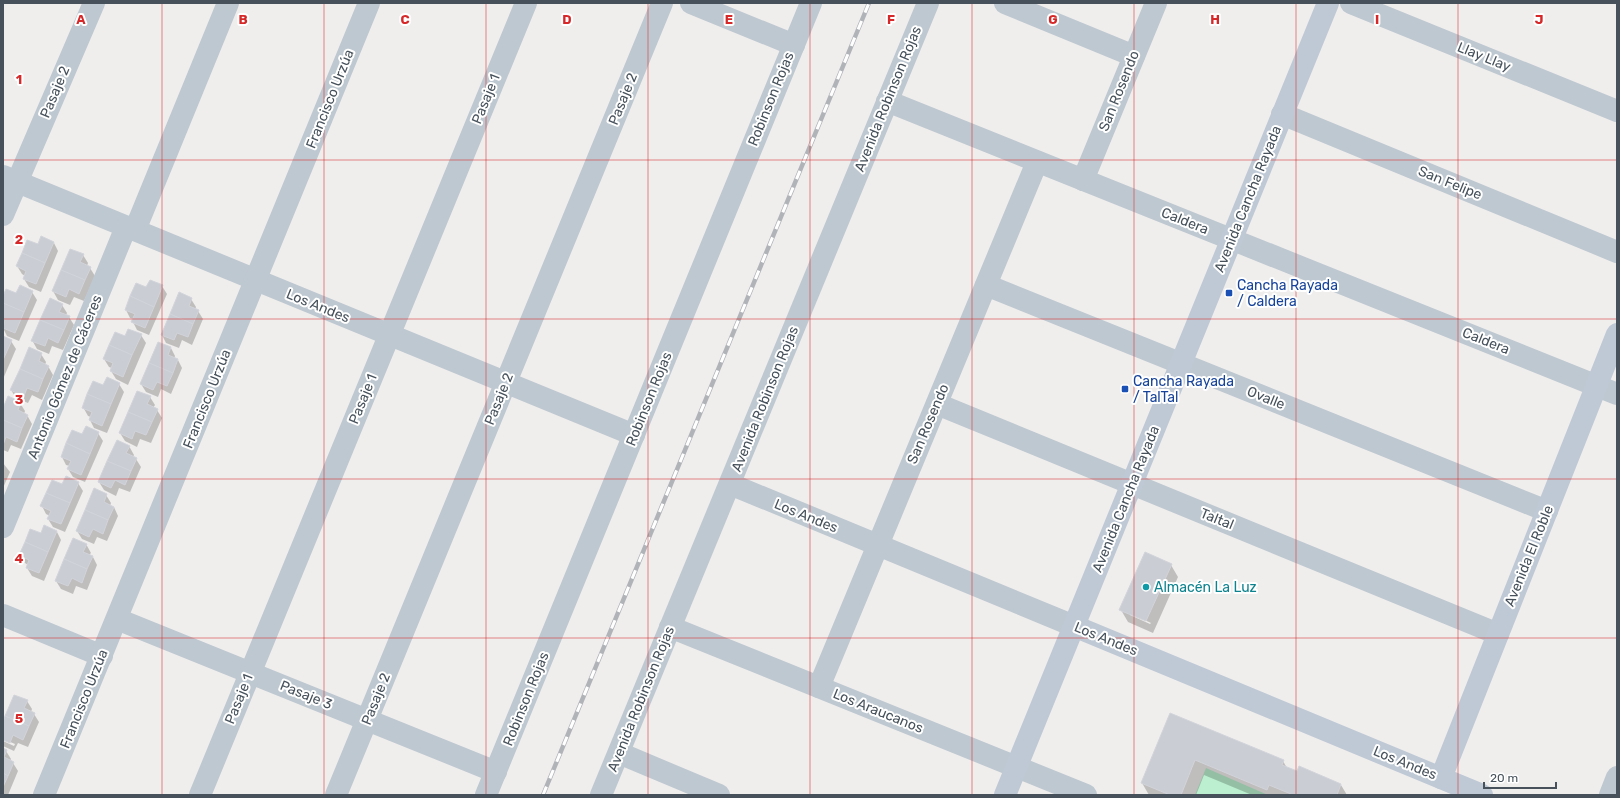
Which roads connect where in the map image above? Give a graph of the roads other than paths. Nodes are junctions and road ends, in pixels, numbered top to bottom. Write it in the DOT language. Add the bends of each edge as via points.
graph roads {
  1 [pos="94,3"];
  2 [pos="228,3"];
  3 [pos="369,3"];
  4 [pos="526,3"];
  5 [pos="662,3"];
  6 [pos="691,3"];
  7 [pos="811,3"];
  8 [pos="928,3"];
  9 [pos="1005,3"];
  10 [pos="1156,3"];
  11 [pos="1328,3"];
  12 [pos="1351,3"];
  13 [pos="794,45"];
  14 [pos="1134,56"];
  15 [pos="887,101"];
  16 [pos="1617,111"];
  17 [pos="1282,114"];
  18 [pos="1037,162"];
  19 [pos="10,179"];
  20 [pos="1083,180"];
  21 [pos="3,215"];
  22 [pos="131,228"];
  23 [pos="1231,239"];
  24 [pos="1617,252"];
  25 [pos="256,280"];
  26 [pos="986,285"];
  27 [pos="389,334"];
  28 [pos="1617,334"];
  29 [pos="1181,364"];
  30 [pos="506,382"];
  31 [pos="1596,386"];
  32 [pos="1617,394"];
  33 [pos="937,404"];
  34 [pos="634,435"];
  35 [pos="730,484"];
  36 [pos="1132,484"];
  37 [pos="1547,511"];
  38 [pos="3,527"];
  39 [pos="878,545"];
  40 [pos="3,615"];
  41 [pos="117,619"];
  42 [pos="1074,626"];
  43 [pos="670,627"];
  44 [pos="1498,634"];
  45 [pos="102,656"];
  46 [pos="250,673"];
  47 [pos="819,687"];
  48 [pos="367,720"];
  49 [pos="619,753"];
  50 [pos="1017,767"];
  51 [pos="496,772"];
  52 [pos="1617,777"];
  53 [pos="1441,778"];
  54 [pos="44,795"];
  55 [pos="200,795"];
  56 [pos="336,795"];
  57 [pos="486,795"];
  58 [pos="601,795"];
  59 [pos="719,795"];
  60 [pos="1005,795"];
  61 [pos="1086,795"];
  62 [pos="1482,795"];
  63 [pos="1610,795"];
  1 -- 19 [label="street, Pasaje 2"];
  2 -- 22 [label="street"];
  3 -- 25 [label="street, Francisco Urzúa"];
  4 -- 27 [label="street, Pasaje 1"];
  5 -- 30 [label="street, Pasaje 2"];
  6 -- 13 [label="street"];
  7 -- 13 [label="street, Robinson Rojas"];
  8 -- 15 [label="street, Avenida Robinson Rojas"];
  9 -- 14 [label="street"];
  10 -- 14 [label="street, San Rosendo"];
  11 -- 17 [label="street, Avenida Cancha Rayada"];
  12 -- 16 [label="street, Llay Llay"];
  13 -- 34 [label="street, Robinson Rojas"];
  14 -- 20 [label="street, San Rosendo"];
  15 -- 18 [label="street, Caldera"];
  15 -- 35 [label="street, Avenida Robinson Rojas"];
  17 -- 23 [label="street, Avenida Cancha Rayada"];
  17 -- 24 [label="street, San Felipe"];
  18 -- 20 [label="street, Caldera"];
  18 -- 26 [label="street, San Rosendo"];
  19 -- 21 [label="street, Pasaje 2"];
  19 -- 22 [label="street, Los Andes"];
  20 -- 23 [label="street, Caldera"];
  22 -- 25 [label="street, Los Andes"];
  22 -- 38 [label="street, Antonio Gómez de Cáceres"];
  23 -- 29 [label="street, Avenida Cancha Rayada"];
  23 -- 31 [label="street, Caldera"];
  25 -- 27 [label="street, Los Andes"];
  25 -- 41 [label="street, Francisco Urzúa"];
  26 -- 29 [label="street, Ovalle"];
  26 -- 33 [label="street, San Rosendo"];
  27 -- 30 [label="street, Los Andes"];
  27 -- 46 [label="street, Pasaje 1"];
  28 -- 31 [label="street, Avenida El Roble"];
  29 -- 36 [label="street, Avenida Cancha Rayada"];
  29 -- 37 [label="street, Ovalle"];
  30 -- 34 [label="street, Los Andes"];
  30 -- 48 [label="street, Pasaje 2"];
  31 -- 32 [label="street, Caldera"];
  31 -- 37 [label="street, Avenida El Roble"];
  33 -- 36 [label="street, Taltal"];
  33 -- 39 [label="street, San Rosendo"];
  34 -- 51 [label="street, Robinson Rojas"];
  35 -- 39 [label="street, Los Andes"];
  35 -- 43 [label="street, Avenida Robinson Rojas"];
  36 -- 42 [label="street, Avenida Cancha Rayada"];
  36 -- 44 [label="street, Taltal"];
  37 -- 44 [label="street, Avenida El Roble"];
  39 -- 42 [label="street, Los Andes"];
  39 -- 47 [label="street, San Rosendo"];
  40 -- 45 [label="street"];
  41 -- 45 [label="street, Francisco Urzúa"];
  41 -- 46 [label="street, Pasaje 3"];
  42 -- 50 [label="street, Avenida Cancha Rayada"];
  42 -- 53 [label="street, Los Andes"];
  43 -- 47 [label="street, Los Araucanos"];
  43 -- 49 [label="street, Avenida Robinson Rojas"];
  44 -- 53 [label="street, Avenida El Roble"];
  45 -- 54 [label="street, Francisco Urzúa"];
  46 -- 48 [label="street, Pasaje 3"];
  46 -- 55 [label="street, Pasaje 1"];
  47 -- 50 [label="street, Los Araucanos"];
  48 -- 51 [label="street, Pasaje 3"];
  48 -- 56 [label="street, Pasaje 2"];
  49 -- 58 [label="street, Avenida Robinson Rojas"];
  49 -- 59 [label="street"];
  50 -- 60 [label="street, Avenida Cancha Rayada"];
  50 -- 61 [label="street, Los Araucanos"];
  51 -- 57 [label="street, Robinson Rojas"];
  52 -- 63 [label="street"];
  53 -- 62 [label="street, Los Andes"];
}
